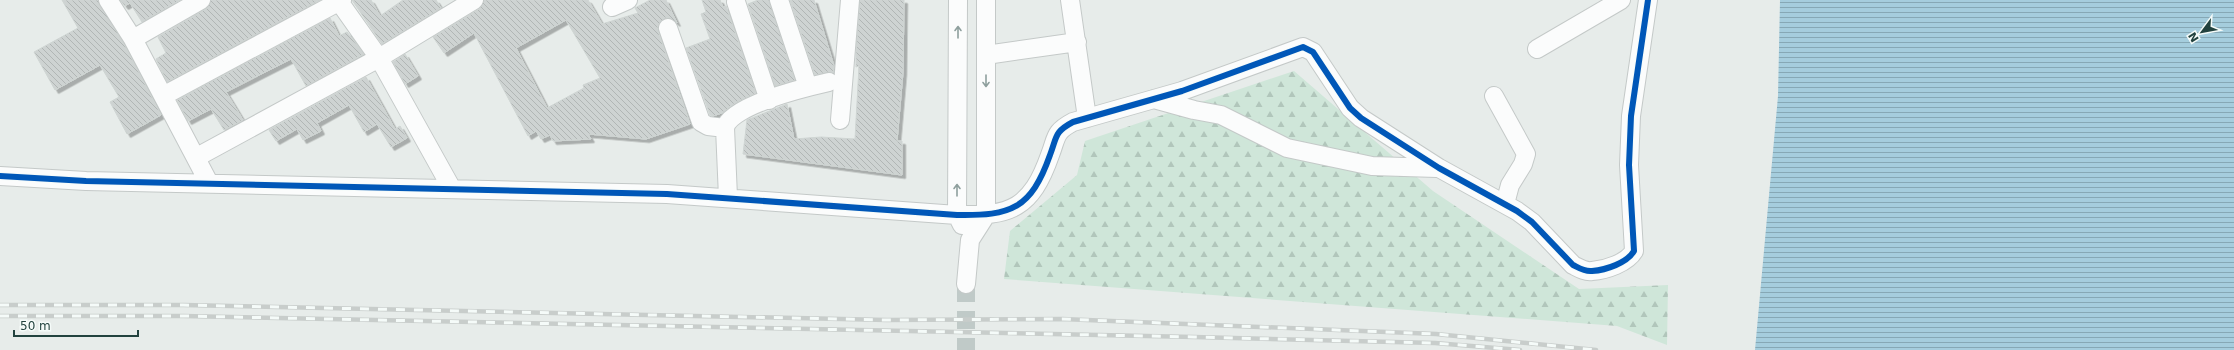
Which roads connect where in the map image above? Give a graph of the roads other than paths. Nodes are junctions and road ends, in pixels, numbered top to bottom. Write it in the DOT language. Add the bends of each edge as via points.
graph roads {
  1 [pos="108,0"];
  2 [pos="201,0"];
  3 [pos="474,0"];
  4 [pos="779,0"];
  5 [pos="850,0"];
  6 [pos="958,0"];
  7 [pos="986,0"];
  8 [pos="1070,0"];
  9 [pos="1621,0"];
  10 [pos="1648,0"];
  11 [pos="340,1"];
  12 [pos="736,2"];
  13 [pos="668,28"];
  14 [pos="133,39"];
  15 [pos="1077,42"];
  16 [pos="1537,49"];
  17 [pos="986,55"];
  18 [pos="379,58"];
  19 [pos="829,82"];
  20 [pos="808,87"];
  21 [pos="163,96"];
  22 [pos="1494,96"];
  23 [pos="1154,99"];
  24 [pos="769,100"];
  25 [pos="1088,118"];
  26 [pos="840,120"];
  27 [pos="725,128"];
  28 [pos="197,157"];
  29 [pos="1439,168"];
  30 [pos="0,176"];
  31 [pos="209,183"];
  32 [pos="452,189"];
  33 [pos="728,197"];
  34 [pos="1505,204"];
  35 [pos="957,215"];
  36 [pos="986,215"];
  37 [pos="970,240"];
  38 [pos="966,284"];
  1 -- 14 [label="street"];
  2 -- 14 [label="street"];
  3 -- 18 [label="street"];
  4 -- 20 [label="street"];
  5 -- 26 [label="street"];
  35 -- 6 [label="street, one-way"];
  7 -- 17 [label="street"];
  8 -- 15 [label="street"];
  9 -- 16 [label="street"];
  10 -- 34 [label="street" via="1631,116 1630,165 1634,251 1630,257 1624,262 1592,272 1582,270 1565,257 1532,222"];
  11 -- 18 [label="street"];
  11 -- 21 [label="street"];
  12 -- 24 [label="street"];
  13 -- 27 [label="street" via="701,122 708,126"];
  14 -- 21 [label="street"];
  15 -- 17 [label="street"];
  15 -- 25 [label="street"];
  17 -- 36 [label="street, one-way"];
  18 -- 28 [label="street"];
  18 -- 32 [label="street"];
  19 -- 20 [label="street"];
  20 -- 24 [label="street"];
  21 -- 28 [label="street"];
  22 -- 34 [label="street" via="1526,154 1510,185"];
  23 -- 25 [label="street"];
  23 -- 29 [label="street" via="1220,115 1286,148 1372,166"];
  23 -- 29 [label="street" via="1303,47 1312,52 1350,108 1361,118"];
  24 -- 27 [label="street" via="730,118"];
  25 -- 36 [label="street" via="1061,128 1055,136 1041,180 1030,195 1013,208"];
  27 -- 33 [label="street"];
  28 -- 31 [label="street"];
  29 -- 34 [label="street"];
  30 -- 31 [label="street"];
  31 -- 32 [label="street"];
  32 -- 33 [label="street"];
  33 -- 35 [label="street"];
  35 -- 36 [label="street"];
  35 -- 37 [label="street"];
  36 -- 37 [label="street"];
  37 -- 38 [label="street"];
}
